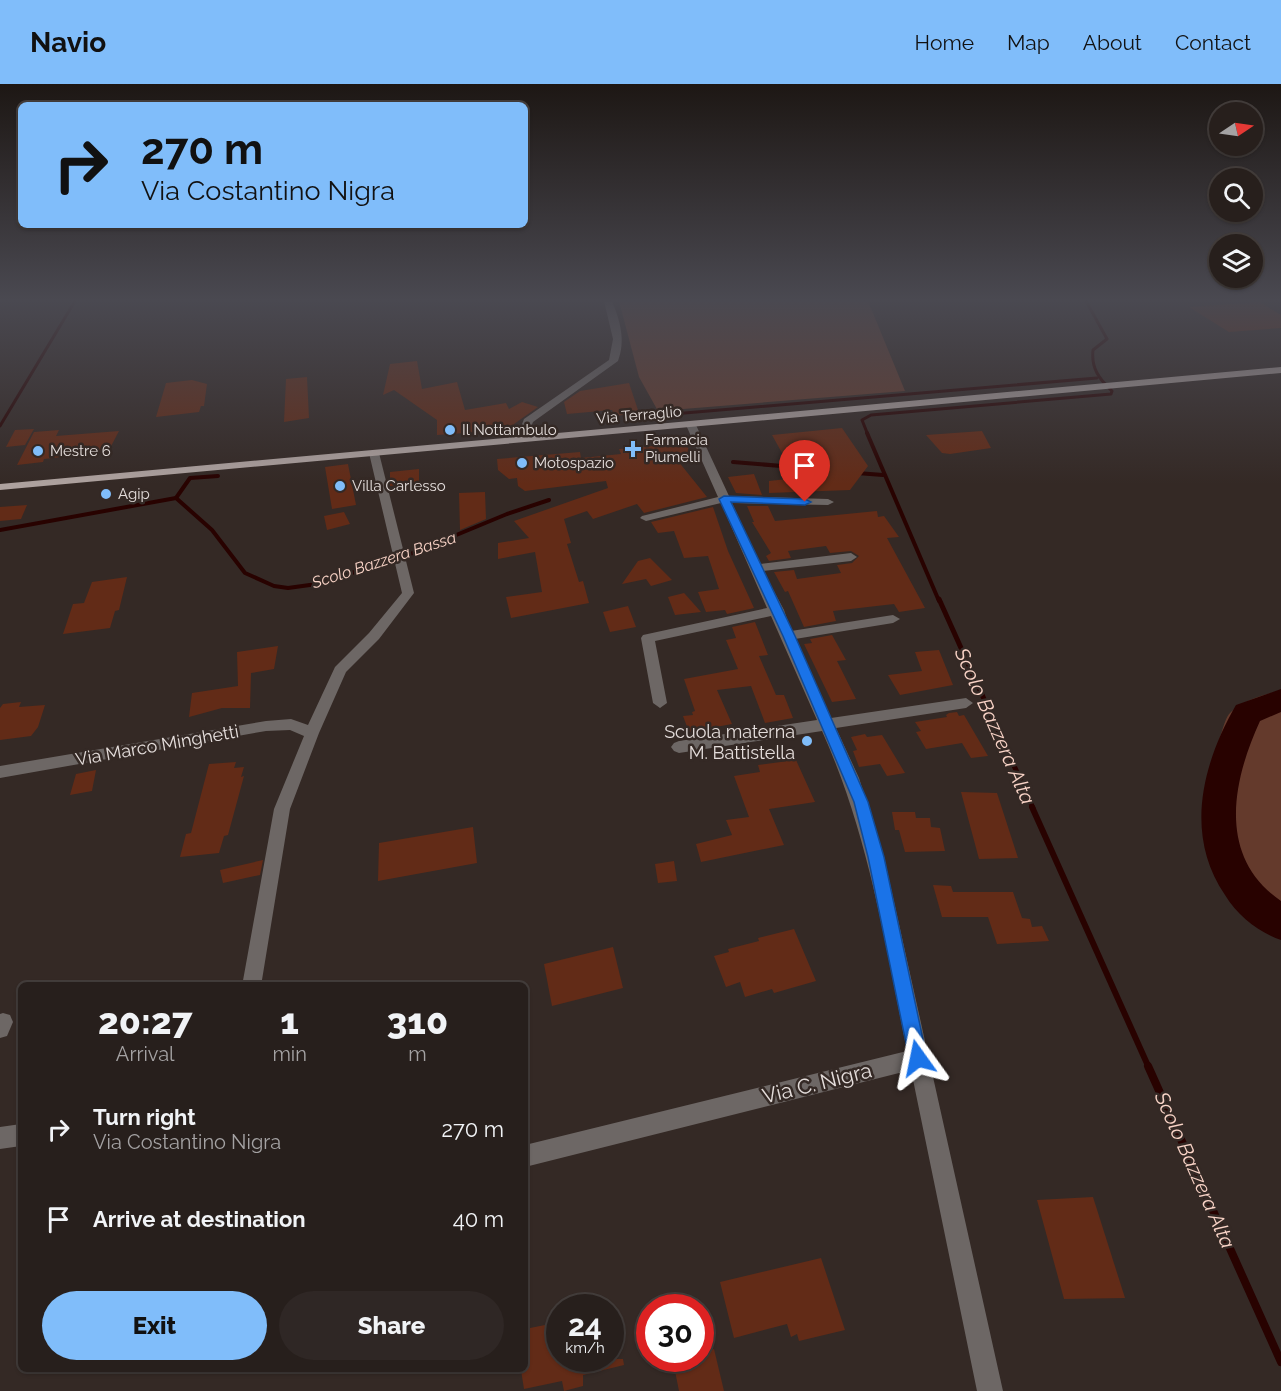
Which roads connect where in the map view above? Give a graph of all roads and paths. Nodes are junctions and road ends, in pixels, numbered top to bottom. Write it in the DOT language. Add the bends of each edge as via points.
graph roads {
  1 [pos="612,362"];
  2 [pos="1281,370"];
  3 [pos="691,425"];
  4 [pos="525,440"];
  5 [pos="374,453"];
  6 [pos="0,487"];
  7 [pos="724,499"];
  8 [pos="828,502"];
  9 [pos="646,518"];
  10 [pos="851,557"];
  11 [pos="757,568"];
  12 [pos="777,610"];
  13 [pos="893,619"];
  14 [pos="789,636"];
  15 [pos="660,703"];
  16 [pos="966,703"];
  17 [pos="828,725"];
  18 [pos="312,733"];
  19 [pos="679,747"];
  20 [pos="0,772"];
  21 [pos="252,982"];
  22 [pos="918,1058"];
  23 [pos="18,1135"];
  24 [pos="0,1138"];
  25 [pos="528,1155"];
  26 [pos="990,1391"];
  1 -- 4 [label="street" via="528,421"];
  2 -- 3 [label="main road, Via Terraglio"];
  3 -- 4 [label="main road, Via Terraglio"];
  3 -- 7 [label="street"];
  4 -- 5 [label="main road, Via Terraglio"];
  5 -- 6 [label="main road, Via Terraglio"];
  5 -- 18 [label="street" via="408,593 340,670"];
  7 -- 8 [label="street"];
  7 -- 9 [label="street"];
  7 -- 11 [label="street"];
  10 -- 11 [label="street"];
  11 -- 12 [label="street"];
  12 -- 14 [label="street"];
  12 -- 15 [label="street" via="648,638"];
  13 -- 14 [label="street"];
  14 -- 17 [label="street"];
  16 -- 17 [label="street"];
  17 -- 19 [label="street"];
  17 -- 22 [label="street" via="861,802 876,857"];
  18 -- 20 [label="street, Via Marco Minghetti" via="291,724 267,726"];
  18 -- 21 [label="street" via="282,809"];
  22 -- 25 [label="street, Via C. Nigra"];
  22 -- 26 [label="street"];
  23 -- 24 [label="street"];
}
